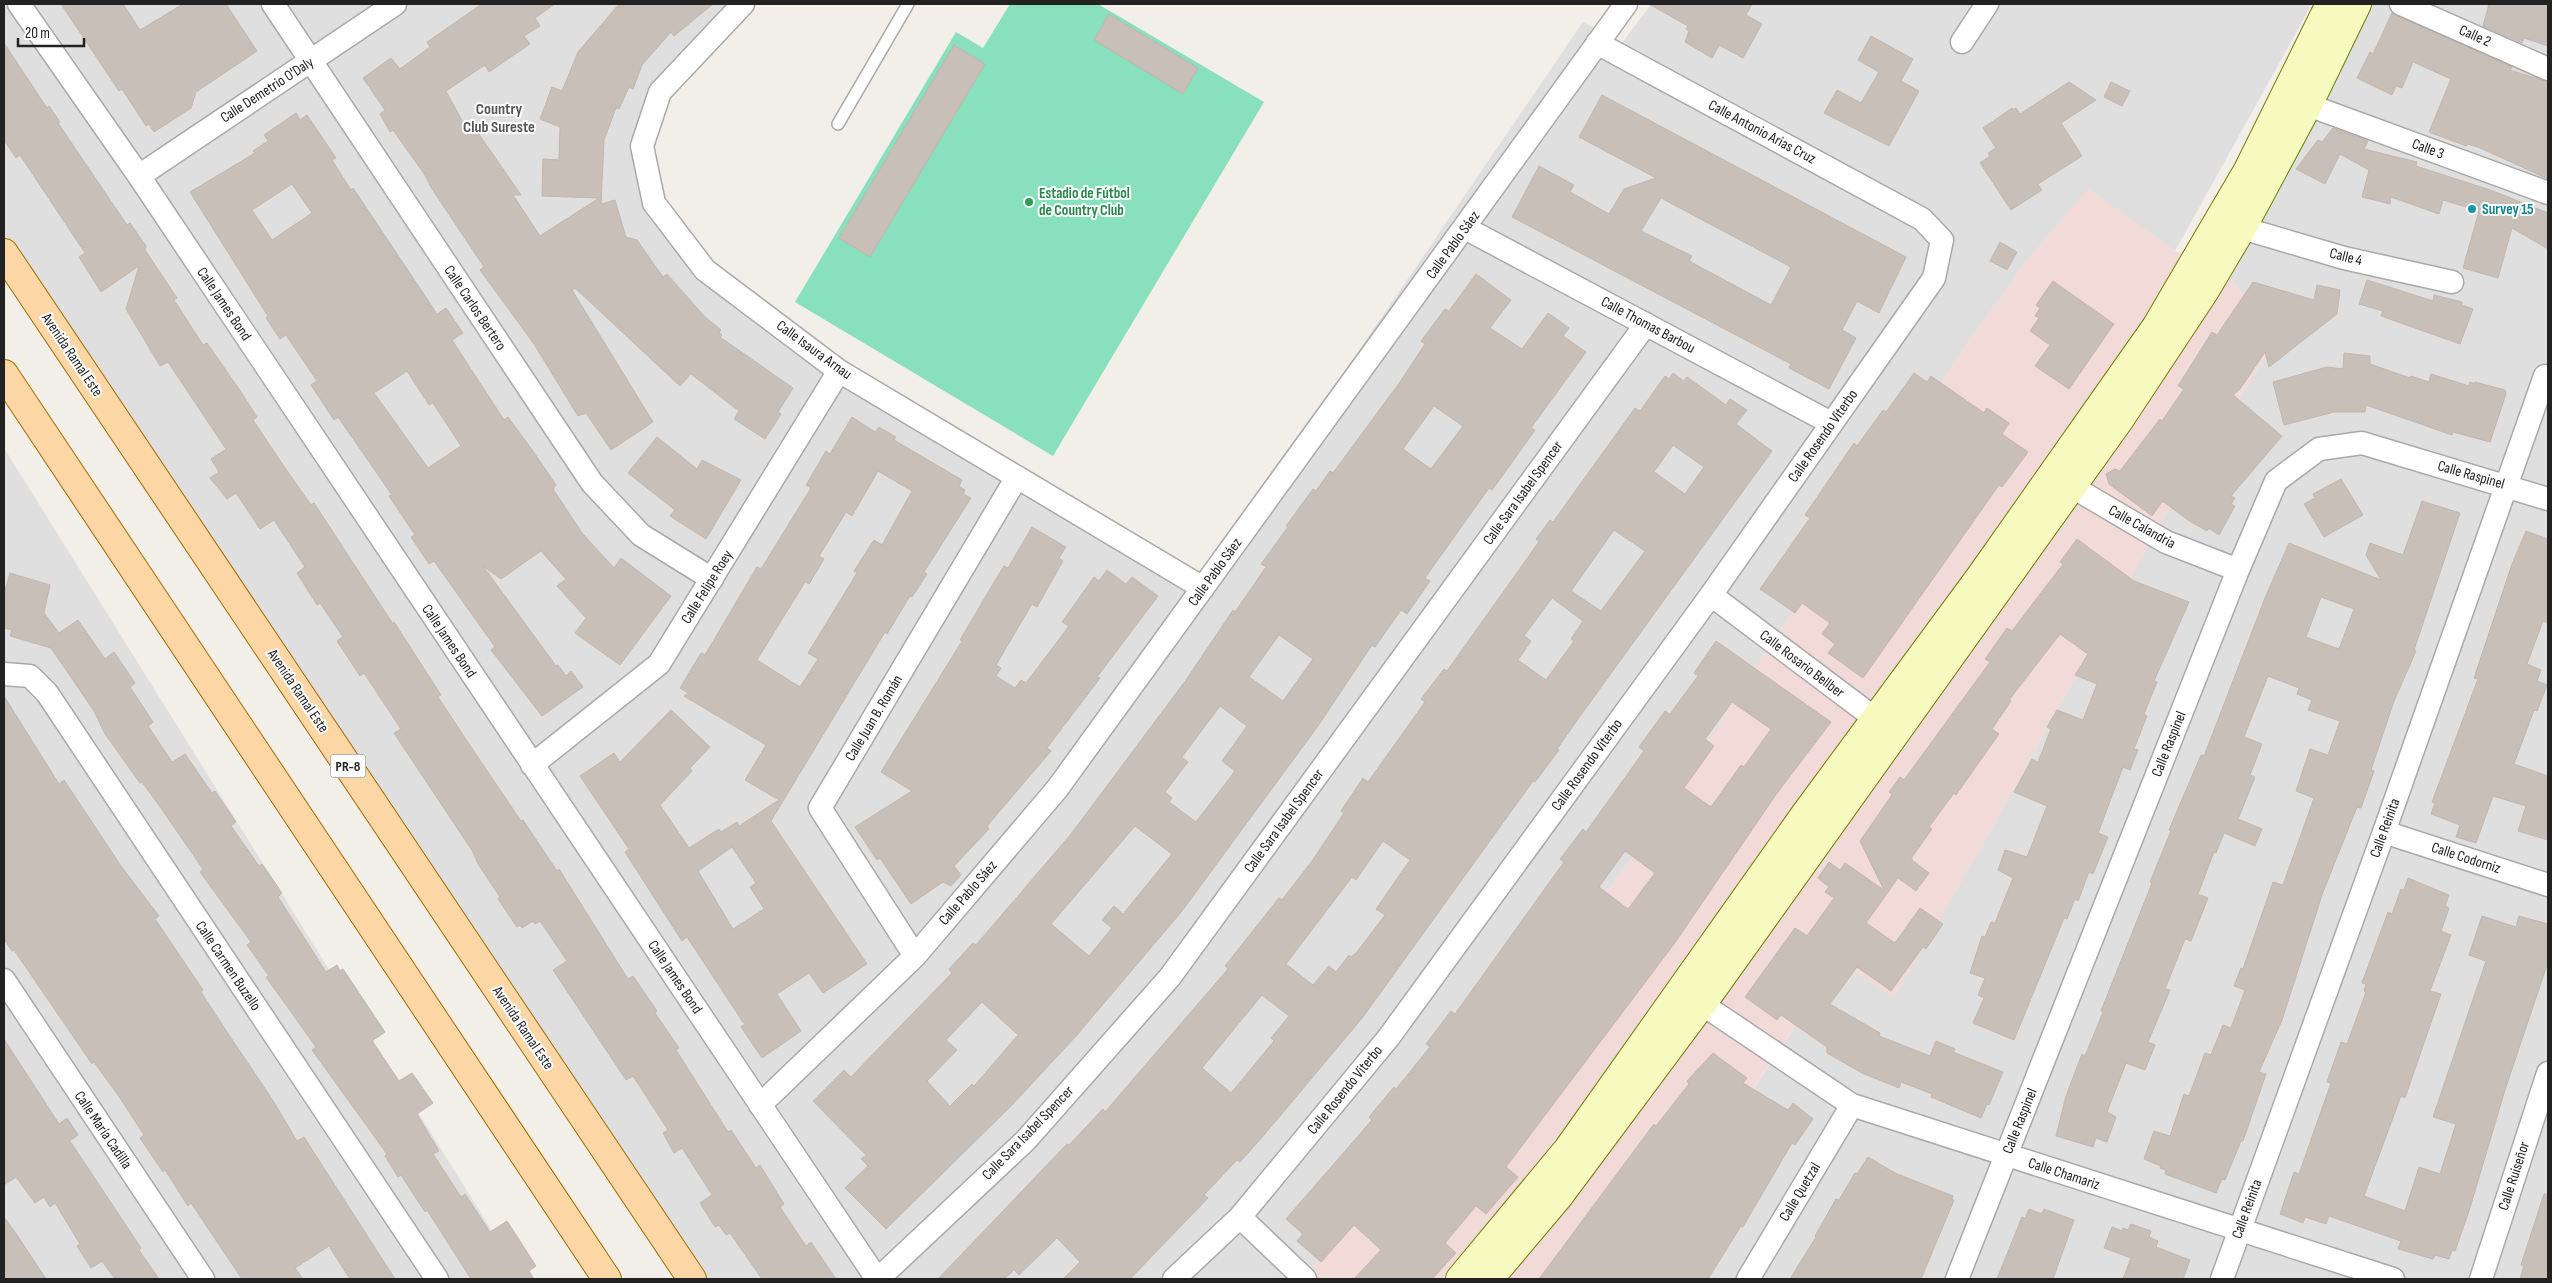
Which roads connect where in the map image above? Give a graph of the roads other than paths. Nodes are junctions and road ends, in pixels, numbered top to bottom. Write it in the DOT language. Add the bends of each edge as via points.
graph roads {
  1 [pos="19,4"];
  2 [pos="273,4"];
  3 [pos="395,4"];
  4 [pos="743,4"];
  5 [pos="908,4"];
  6 [pos="1626,4"];
  7 [pos="1988,4"];
  8 [pos="2330,4"];
  9 [pos="2357,4"];
  10 [pos="2401,4"];
  11 [pos="1962,42"];
  12 [pos="1597,43"];
  13 [pos="311,62"];
  14 [pos="2548,69"];
  15 [pos="2308,105"];
  16 [pos="838,124"];
  17 [pos="139,176"];
  18 [pos="2548,193"];
  19 [pos="1925,223"];
  20 [pos="1465,228"];
  21 [pos="2242,228"];
  22 [pos="4,253"];
  23 [pos="2452,282"];
  24 [pos="1646,324"];
  25 [pos="839,370"];
  26 [pos="4,374"];
  27 [pos="2545,376"];
  28 [pos="1831,423"];
  29 [pos="1017,477"];
  30 [pos="2062,480"];
  31 [pos="2507,486"];
  32 [pos="2548,499"];
  33 [pos="2238,570"];
  34 [pos="712,579"];
  35 [pos="1203,588"];
  36 [pos="1711,595"];
  37 [pos="4,674"];
  38 [pos="1884,726"];
  39 [pos="532,765"];
  40 [pos="2384,832"];
  41 [pos="2548,885"];
  42 [pos="914,956"];
  43 [pos="4,980"];
  44 [pos="1702,1004"];
  45 [pos="2548,1072"];
  46 [pos="760,1104"];
  47 [pos="1852,1105"];
  48 [pos="2006,1156"];
  49 [pos="1240,1217"];
  50 [pos="2239,1230"];
  51 [pos="203,1279"];
  52 [pos="438,1279"];
  53 [pos="607,1279"];
  54 [pos="692,1279"];
  55 [pos="877,1279"];
  56 [pos="1174,1279"];
  57 [pos="1305,1279"];
  58 [pos="1460,1279"];
  59 [pos="1489,1279"];
  60 [pos="1748,1279"];
  61 [pos="1957,1279"];
  62 [pos="2222,1279"];
  63 [pos="2393,1279"];
  64 [pos="2481,1279"];
  1 -- 17 [label="street, Calle James Bond"];
  2 -- 13 [label="street, Calle Carlos Bertero"];
  3 -- 13 [label="street, Calle Demetrio O'Daly"];
  4 -- 25 [label="street, Calle Isaura Arnau" via="660,92 642,146 654,203 706,270"];
  5 -- 16 [label="lane"];
  6 -- 12 [label="street, Calle Pablo Sáez"];
  7 -- 11 [label="street"];
  8 -- 30 [label="street" via="2253,161"];
  9 -- 15 [label="street"];
  10 -- 14 [label="street, Calle 2"];
  12 -- 19 [label="street, Calle Antonio Arias Cruz"];
  12 -- 20 [label="street, Calle Pablo Sáez"];
  13 -- 17 [label="street, Calle Demetrio O'Daly"];
  13 -- 34 [label="street, Calle Carlos Bertero" via="592,483 641,534"];
  15 -- 18 [label="street, Calle 3"];
  15 -- 21 [label="street"];
  17 -- 39 [label="street, Calle James Bond"];
  19 -- 28 [label="street, Calle Rosendo Viterbo" via="1942,240 1934,278"];
  20 -- 24 [label="street, Calle Thomas Barbou"];
  20 -- 35 [label="street, Calle Pablo Sáez"];
  21 -- 23 [label="street, Calle 4" via="2344,258"];
  21 -- 30 [label="street" via="2131,404"];
  22 -- 54 [label="main road, Avenida Ramal Este / PR-8"];
  24 -- 28 [label="street, Calle Thomas Barbou"];
  24 -- 55 [label="street, Calle Sara Isabel Spencer" via="1170,977 1026,1140"];
  25 -- 29 [label="street, Calle Isaura Arnau"];
  25 -- 34 [label="street, Calle Felipe Roey"];
  26 -- 53 [label="main road"];
  27 -- 31 [label="street, Calle Reinita"];
  28 -- 36 [label="street, Calle Rosendo Viterbo"];
  29 -- 35 [label="street, Calle Isaura Arnau"];
  29 -- 42 [label="street, Calle Juan B. Román" via="820,808"];
  30 -- 33 [label="street, Calle Calandria" via="2166,542"];
  30 -- 38 [label="street"];
  31 -- 32 [label="street, Calle Raspinel"];
  31 -- 33 [label="street, Calle Raspinel" via="2362,443 2319,449 2276,481"];
  31 -- 40 [label="street, Calle Reinita"];
  33 -- 48 [label="street, Calle Raspinel"];
  34 -- 39 [label="street, Calle Felipe Roey" via="659,664"];
  35 -- 42 [label="street, Calle Pablo Sáez" via="1057,789"];
  36 -- 38 [label="street, Calle Rosario Bellber"];
  36 -- 49 [label="street, Calle Rosendo Viterbo" via="1389,1037"];
  37 -- 52 [label="street, Calle Carmen Buzello" via="30,676 47,694"];
  38 -- 44 [label="street"];
  38 -- 58 [label="street" via="1568,1149"];
  39 -- 46 [label="street, Calle James Bond"];
  40 -- 41 [label="street, Calle Codorniz"];
  40 -- 50 [label="street, Calle Reinita"];
  42 -- 46 [label="street, Calle Pablo Sáez"];
  43 -- 51 [label="street, Calle María Cadilla"];
  44 -- 47 [label="street, Calle Chamariz"];
  44 -- 59 [label="street" via="1559,1196"];
  45 -- 64 [label="street, Calle Ruiseñor"];
  46 -- 55 [label="street, Calle James Bond"];
  47 -- 48 [label="street, Calle Chamariz"];
  47 -- 60 [label="street, Calle Quetzal"];
  48 -- 50 [label="street, Calle Chamariz"];
  48 -- 61 [label="street, Calle Raspinel"];
  49 -- 56 [label="street, Calle Rosendo Viterbo"];
  49 -- 57 [label="street"];
  50 -- 62 [label="street, Calle Reinita"];
  50 -- 63 [label="street, Calle Chamariz"];
}
